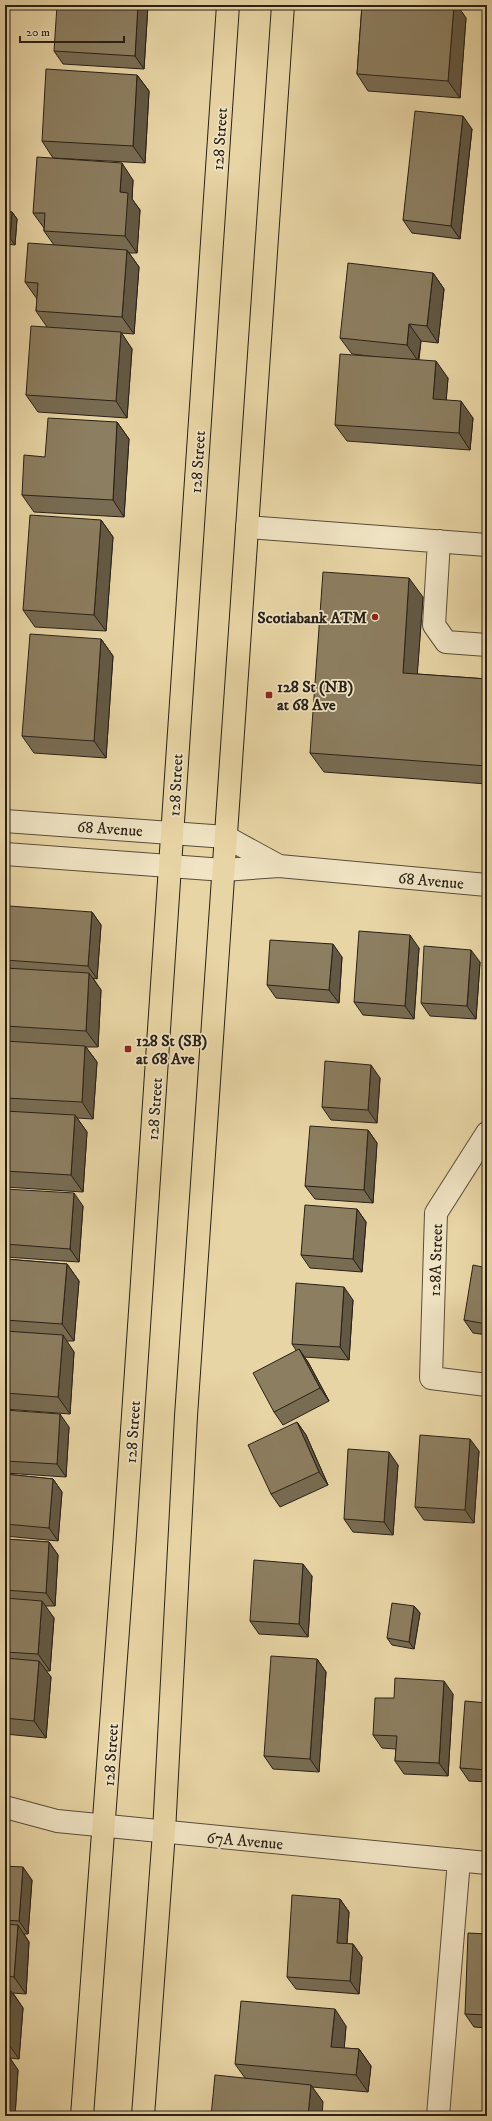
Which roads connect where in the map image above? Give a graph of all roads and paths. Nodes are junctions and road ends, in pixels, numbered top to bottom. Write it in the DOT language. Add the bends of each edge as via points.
graph roads {
  1 [pos="228,5"];
  2 [pos="283,5"];
  3 [pos="247,527"];
  4 [pos="439,541"];
  5 [pos="487,545"];
  6 [pos="487,645"];
  7 [pos="5,821"];
  8 [pos="172,833"];
  9 [pos="226,836"];
  10 [pos="5,854"];
  11 [pos="171,866"];
  12 [pos="279,866"];
  13 [pos="224,870"];
  14 [pos="487,885"];
  15 [pos="487,1133"];
  16 [pos="487,1385"];
  17 [pos="5,1807"];
  18 [pos="105,1826"];
  19 [pos="164,1832"];
  20 [pos="459,1860"];
  21 [pos="487,1863"];
  22 [pos="82,2116"];
  23 [pos="143,2116"];
  24 [pos="438,2116"];
  1 -- 8 [label="main road, 128 Street"];
  2 -- 3 [label="main road"];
  3 -- 4 [label="street"];
  3 -- 9 [label="main road"];
  4 -- 5 [label="street"];
  4 -- 6 [label="street" via="434,625 446,642"];
  7 -- 8 [label="street, 68 Avenue"];
  8 -- 9 [label="street, 68 Avenue"];
  8 -- 11 [label="main road, 128 Street"];
  9 -- 12 [label="street, 68 Avenue"];
  9 -- 13 [label="main road"];
  10 -- 11 [label="street, 68 Avenue"];
  11 -- 13 [label="street, 68 Avenue"];
  11 -- 18 [label="main road, 128 Street"];
  12 -- 13 [label="street, 68 Avenue"];
  12 -- 14 [label="street, 68 Avenue"];
  13 -- 19 [label="main road" via="186,1416"];
  15 -- 16 [label="street, 128A Street" via="436,1213 431,1378"];
  17 -- 18 [label="street, 67A Avenue" via="57,1821"];
  18 -- 19 [label="street, 67A Avenue"];
  18 -- 22 [label="main road, 128 Street"];
  19 -- 20 [label="street, 67A Avenue"];
  19 -- 23 [label="main road"];
  20 -- 21 [label="street, 67A Avenue"];
  20 -- 24 [label="street"];
}
